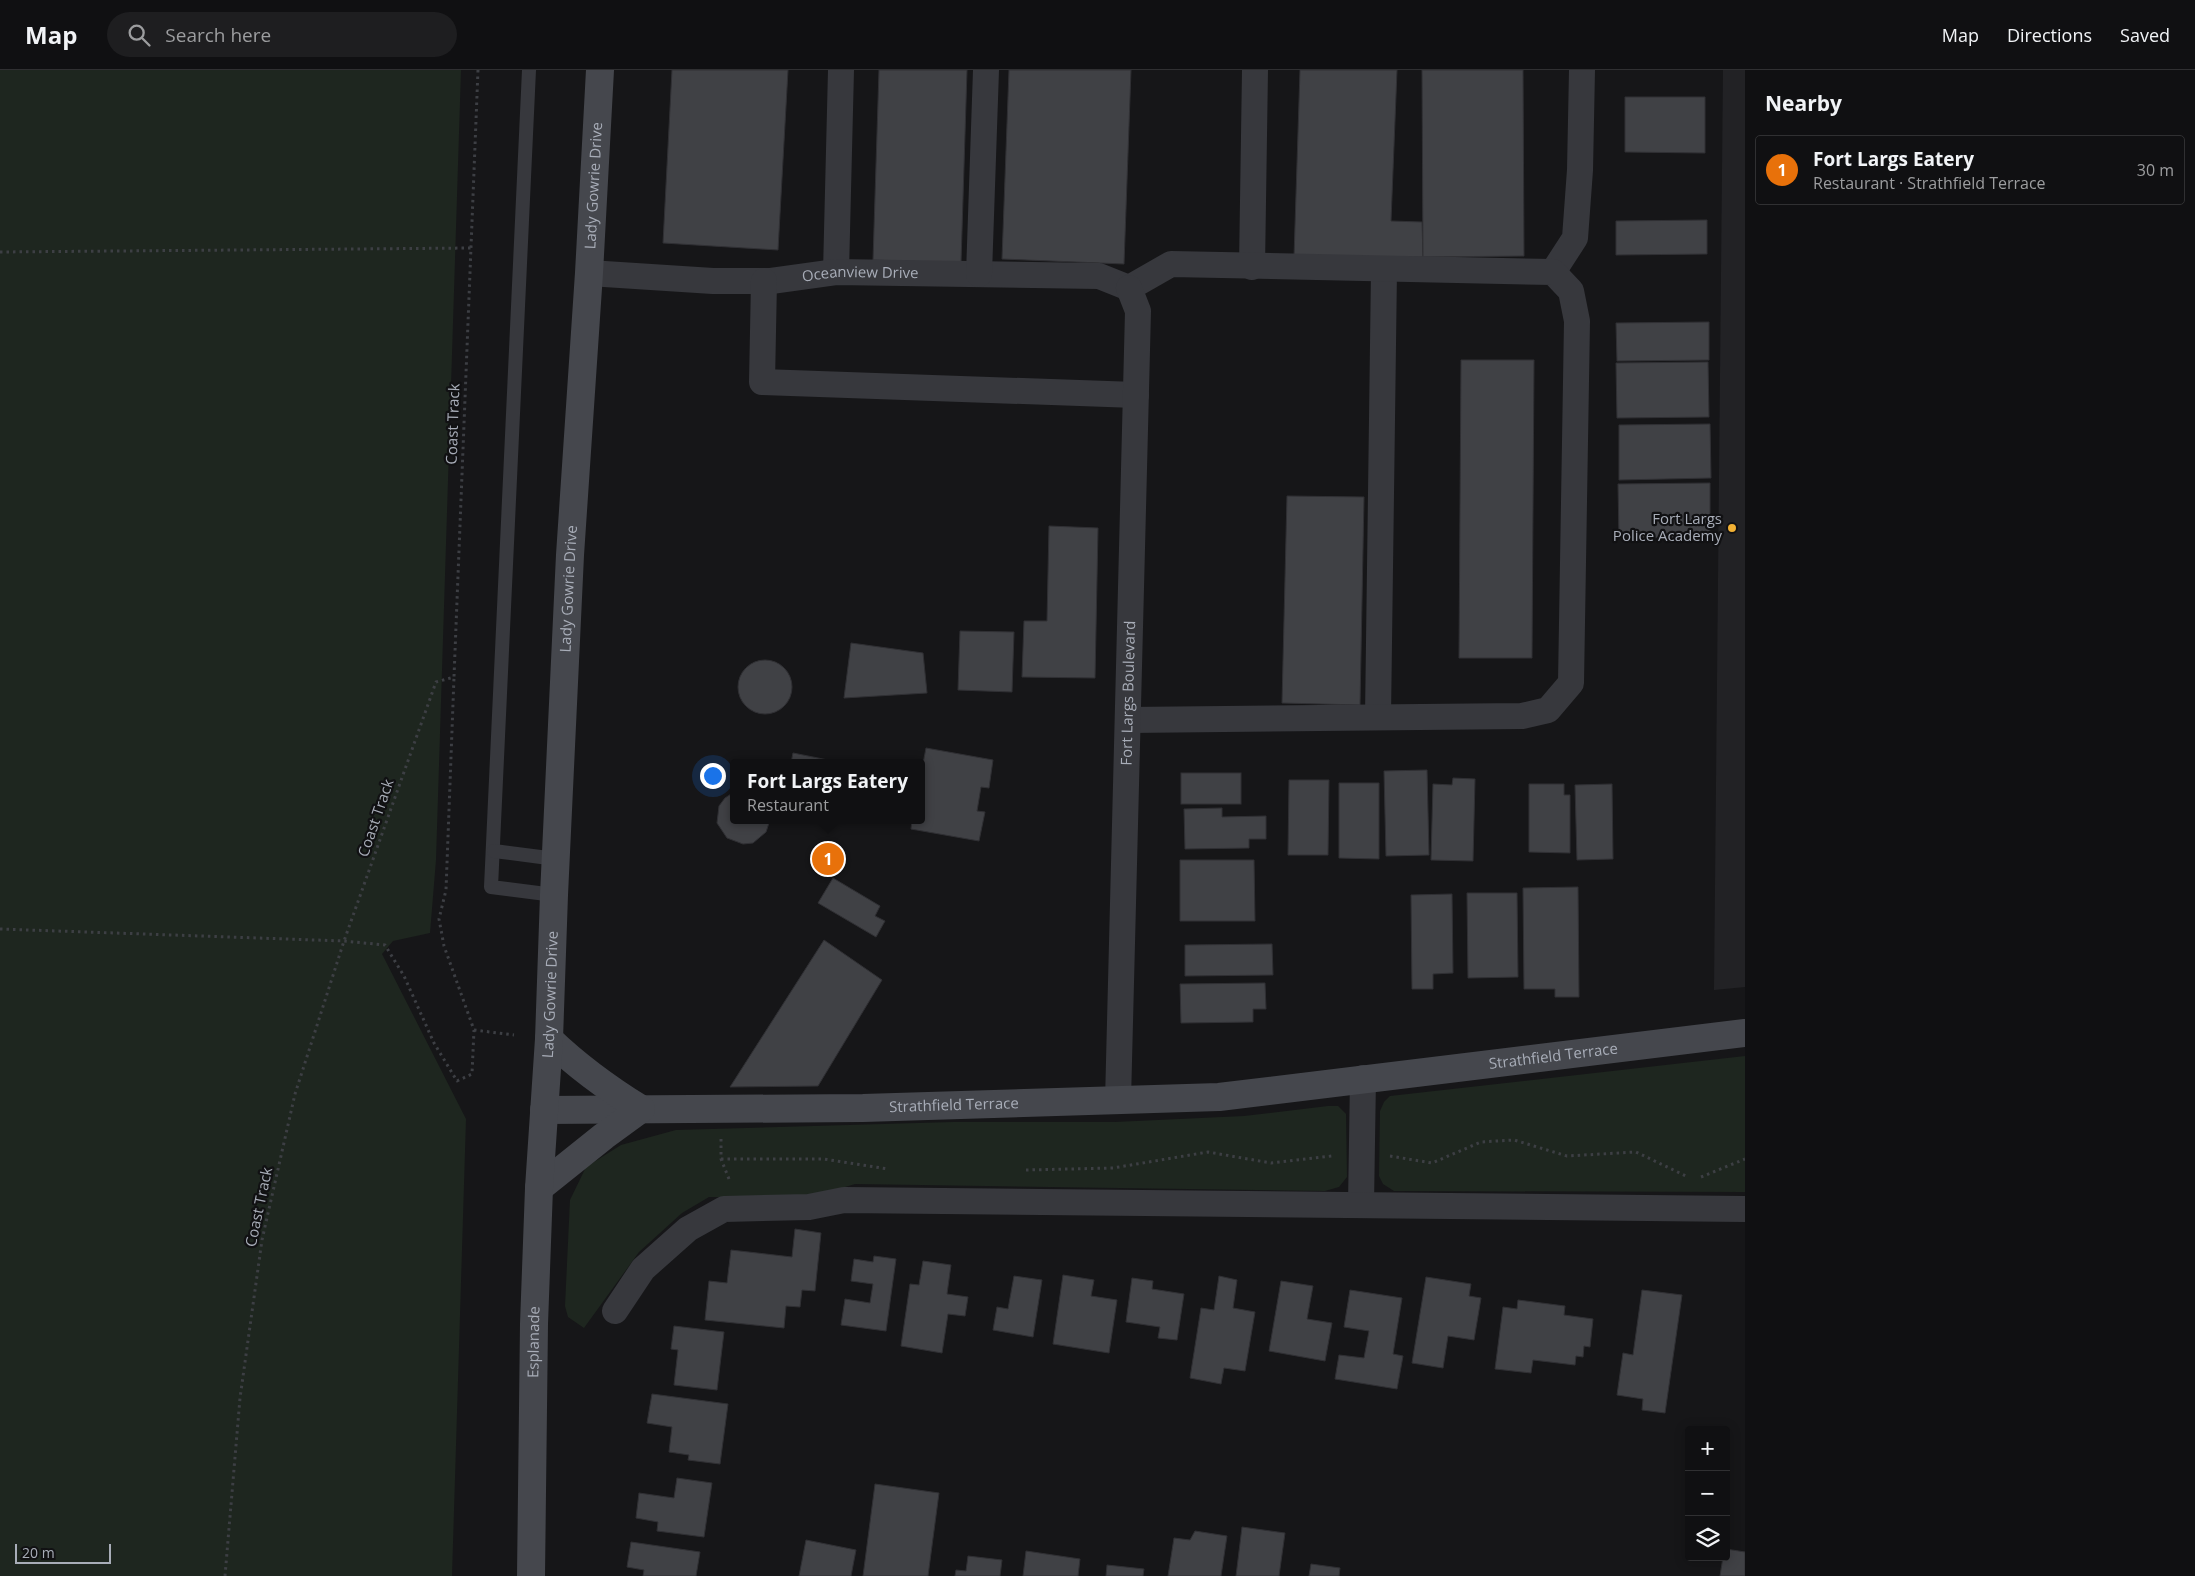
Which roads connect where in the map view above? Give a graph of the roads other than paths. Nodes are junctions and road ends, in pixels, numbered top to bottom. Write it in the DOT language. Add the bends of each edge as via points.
graph roads {
  1 [pos="530,70"];
  2 [pos="600,70"];
  3 [pos="841,70"];
  4 [pos="986,70"];
  5 [pos="1255,70"];
  6 [pos="1582,70"];
  7 [pos="1252,267"];
  8 [pos="1384,270"];
  9 [pos="836,272"];
  10 [pos="1553,272"];
  11 [pos="590,273"];
  12 [pos="979,274"];
  13 [pos="764,281"];
  14 [pos="1129,288"];
  15 [pos="1136,395"];
  16 [pos="1378,717"];
  17 [pos="1128,720"];
  18 [pos="494,850"];
  19 [pos="556,859"];
  20 [pos="554,895"];
  21 [pos="1745,1033"];
  22 [pos="550,1039"];
  23 [pos="1363,1078"];
  24 [pos="1118,1101"];
  25 [pos="641,1109"];
  26 [pos="544,1110"];
  27 [pos="539,1188"];
  28 [pos="1360,1205"];
  29 [pos="1745,1209"];
  30 [pos="614,1311"];
  31 [pos="531,1576"];
  1 -- 18 [label="lane"];
  2 -- 11 [label="main road, Lady Gowrie Drive"];
  3 -- 9 [label="street"];
  4 -- 12 [label="street"];
  5 -- 7 [label="street"];
  6 -- 10 [label="street" via="1575,238"];
  7 -- 8 [label="street"];
  7 -- 14 [label="street" via="1171,264"];
  8 -- 10 [label="street"];
  8 -- 16 [label="street"];
  9 -- 12 [label="street, Oceanview Drive"];
  9 -- 13 [label="street, Oceanview Drive"];
  10 -- 16 [label="street" via="1571,291 1577,321 1571,683 1548,710 1522,716"];
  11 -- 13 [label="street, Oceanview Drive"];
  11 -- 19 [label="main road, Lady Gowrie Drive" via="570,555"];
  12 -- 14 [label="street, Oceanview Drive" via="1099,276"];
  13 -- 15 [label="street" via="762,382"];
  14 -- 15 [label="street, Fort Largs Boulevard" via="1138,311"];
  15 -- 17 [label="street, Fort Largs Boulevard"];
  16 -- 17 [label="street"];
  17 -- 24 [label="street, Fort Largs Boulevard"];
  18 -- 19 [label="lane"];
  18 -- 20 [label="lane" via="491,887"];
  19 -- 20 [label="main road, Lady Gowrie Drive"];
  20 -- 22 [label="main road, Lady Gowrie Drive"];
  21 -- 23 [label="main road, Strathfield Terrace"];
  22 -- 25 [label="main road" via="577,1066"];
  22 -- 26 [label="main road, Lady Gowrie Drive"];
  23 -- 24 [label="main road, Strathfield Terrace" via="1218,1097"];
  23 -- 28 [label="street"];
  24 -- 25 [label="main road, Strathfield Terrace" via="863,1108"];
  25 -- 26 [label="main road, Strathfield Terrace"];
  25 -- 27 [label="main road"];
  26 -- 27 [label="main road, Esplanade"];
  27 -- 31 [label="main road, Esplanade"];
  28 -- 29 [label="street"];
  28 -- 30 [label="street" via="844,1200 809,1207 724,1209 688,1229 643,1270"];
}
